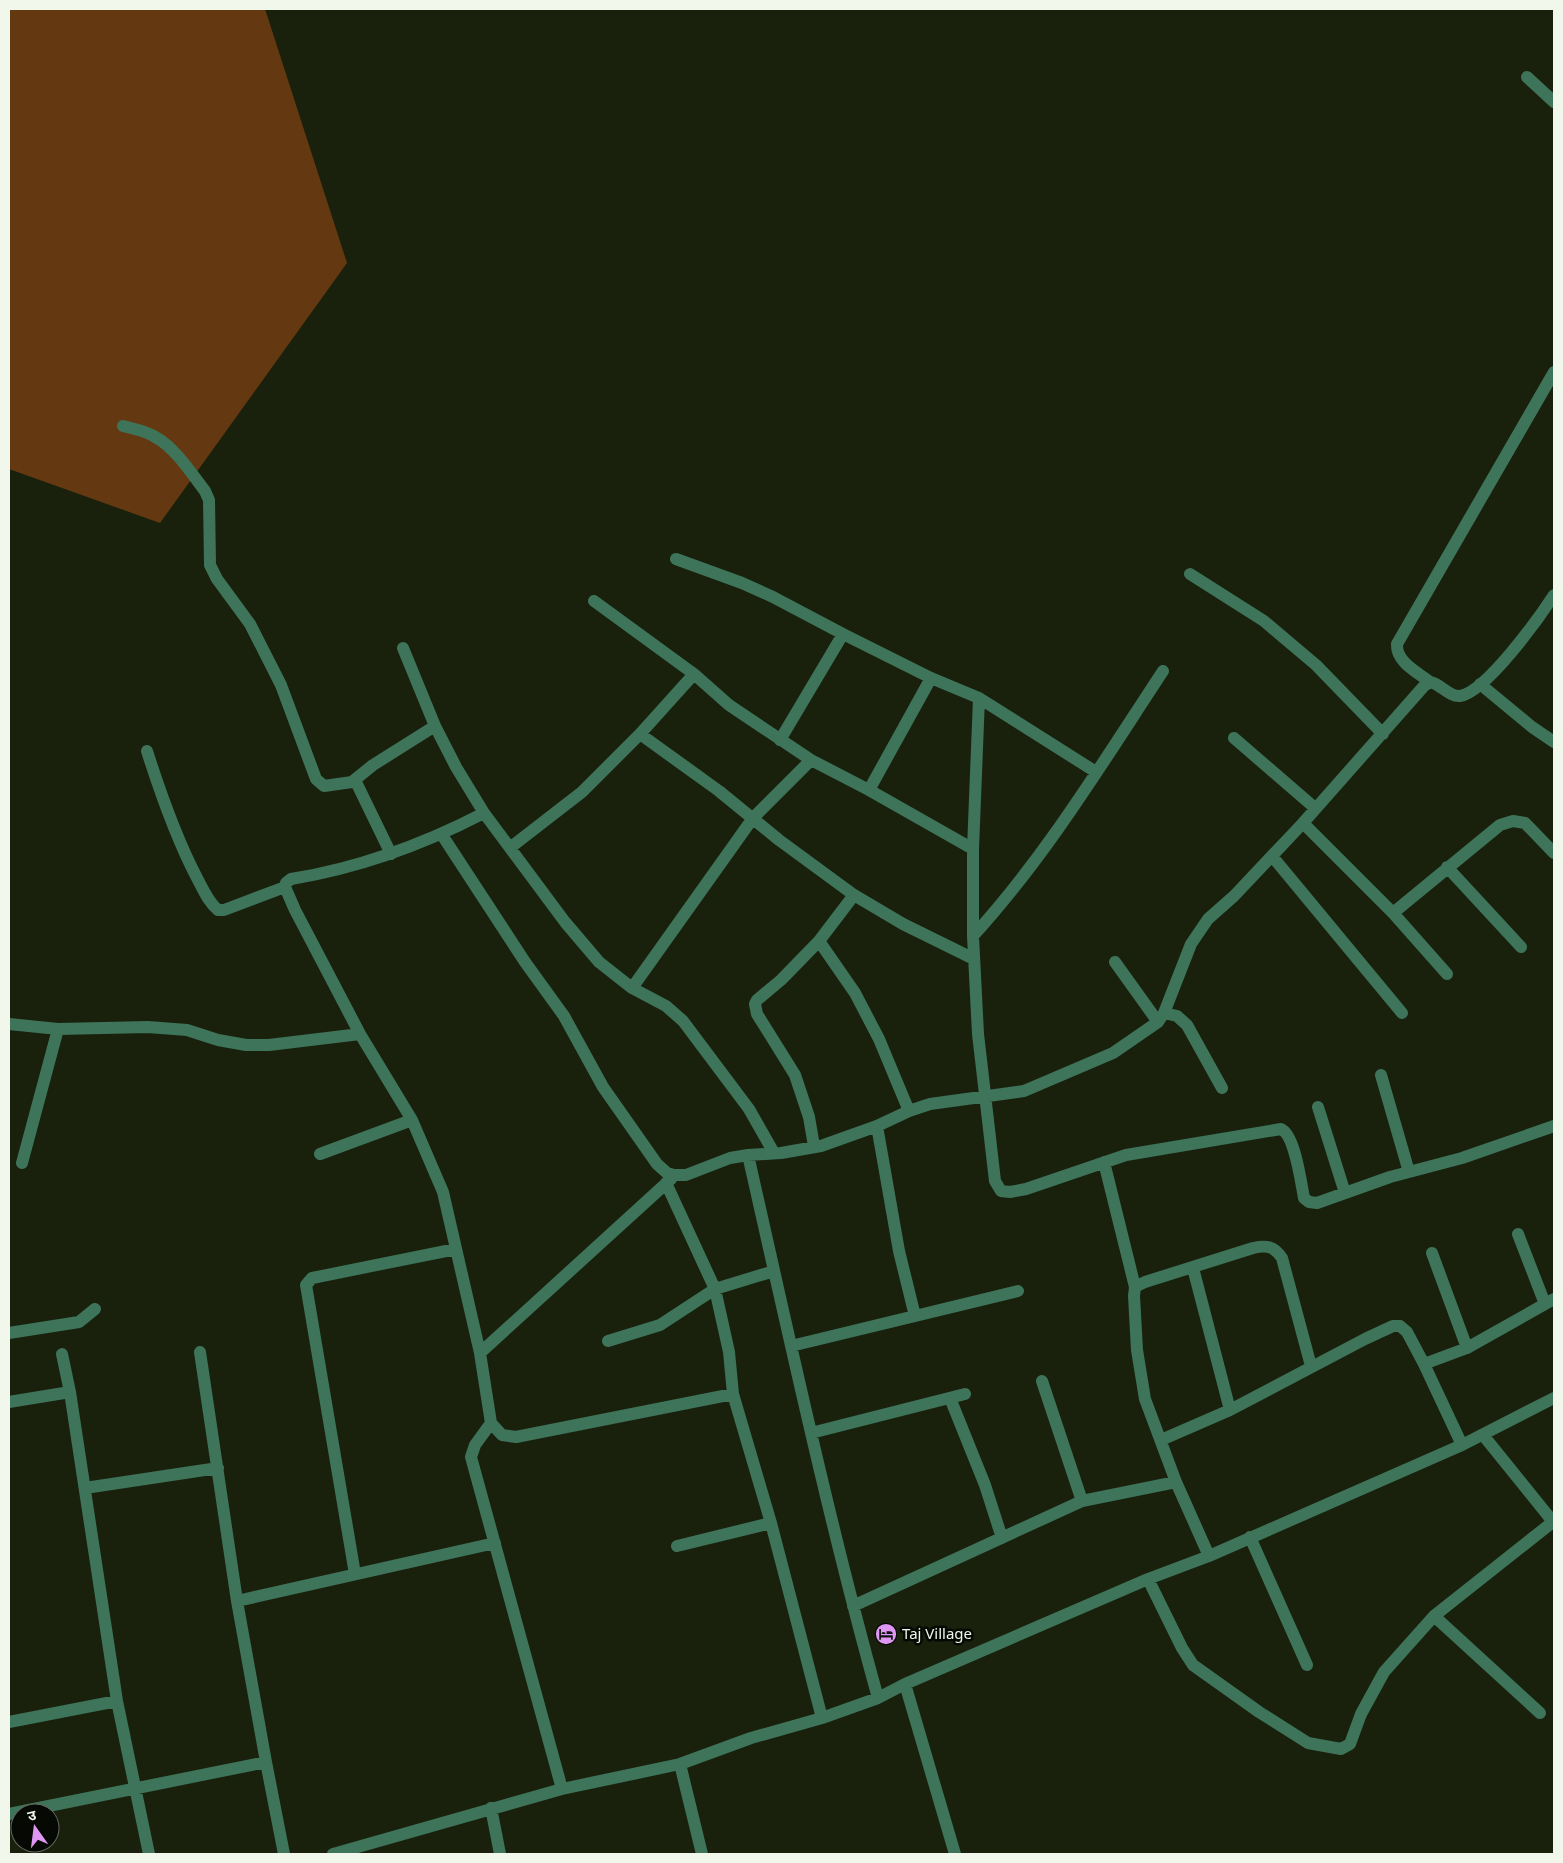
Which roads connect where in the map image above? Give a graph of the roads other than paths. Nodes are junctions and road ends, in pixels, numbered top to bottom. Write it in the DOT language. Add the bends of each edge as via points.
graph roads {
  1 [pos="1527,77"];
  2 [pos="1554,102"];
  3 [pos="1554,372"];
  4 [pos="123,426"];
  5 [pos="676,559"];
  6 [pos="1190,574"];
  7 [pos="1554,595"];
  8 [pos="594,601"];
  9 [pos="842,634"];
  10 [pos="403,648"];
  11 [pos="1163,671"];
  12 [pos="694,674"];
  13 [pos="931,678"];
  14 [pos="1430,682"];
  15 [pos="1480,684"];
  16 [pos="979,698"];
  17 [pos="435,726"];
  18 [pos="640,734"];
  19 [pos="1383,734"];
  20 [pos="1234,738"];
  21 [pos="780,740"];
  22 [pos="1554,742"];
  23 [pos="148,751"];
  24 [pos="810,760"];
  25 [pos="1096,772"];
  26 [pos="352,782"];
  27 [pos="869,790"];
  28 [pos="1315,808"];
  29 [pos="484,812"];
  30 [pos="753,818"];
  31 [pos="1303,824"];
  32 [pos="442,834"];
  33 [pos="511,847"];
  34 [pos="973,849"];
  35 [pos="1554,853"];
  36 [pos="391,854"];
  37 [pos="1272,856"];
  38 [pos="1447,867"];
  39 [pos="285,887"];
  40 [pos="854,895"];
  41 [pos="1393,913"];
  42 [pos="973,936"];
  43 [pos="820,941"];
  44 [pos="1521,947"];
  45 [pos="974,960"];
  46 [pos="1115,962"];
  47 [pos="1447,974"];
  48 [pos="632,988"];
  49 [pos="1402,1013"];
  50 [pos="1161,1017"];
  51 [pos="9,1024"];
  52 [pos="58,1029"];
  53 [pos="360,1034"];
  54 [pos="1381,1075"];
  55 [pos="1222,1088"];
  56 [pos="986,1097"];
  57 [pos="1318,1107"];
  58 [pos="909,1110"];
  59 [pos="412,1120"];
  60 [pos="876,1126"];
  61 [pos="1554,1126"];
  62 [pos="814,1146"];
  63 [pos="774,1153"];
  64 [pos="320,1154"];
  65 [pos="748,1155"];
  66 [pos="1104,1162"];
  67 [pos="22,1163"];
  68 [pos="1409,1172"];
  69 [pos="670,1179"];
  70 [pos="1345,1193"];
  71 [pos="1518,1234"];
  72 [pos="456,1249"];
  73 [pos="1432,1253"];
  74 [pos="1193,1268"];
  75 [pos="774,1271"];
  76 [pos="1135,1287"];
  77 [pos="716,1289"];
  78 [pos="1018,1291"];
  79 [pos="1549,1301"];
  80 [pos="95,1309"];
  81 [pos="915,1316"];
  82 [pos="9,1333"];
  83 [pos="608,1341"];
  84 [pos="791,1346"];
  85 [pos="1467,1348"];
  86 [pos="200,1352"];
  87 [pos="62,1354"];
  88 [pos="480,1354"];
  89 [pos="1424,1364"];
  90 [pos="1310,1366"];
  91 [pos="1042,1381"];
  92 [pos="70,1392"];
  93 [pos="733,1394"];
  94 [pos="966,1394"];
  95 [pos="950,1398"];
  96 [pos="1554,1398"];
  97 [pos="9,1402"];
  98 [pos="1230,1410"];
  99 [pos="491,1422"];
  100 [pos="811,1433"];
  101 [pos="1483,1435"];
  102 [pos="1161,1440"];
  103 [pos="1462,1445"];
  104 [pos="218,1468"];
  105 [pos="1176,1482"];
  106 [pos="85,1488"];
  107 [pos="1082,1501"];
  108 [pos="1554,1522"];
  109 [pos="771,1523"];
  110 [pos="1250,1537"];
  111 [pos="1002,1538"];
  112 [pos="495,1542"];
  113 [pos="677,1546"];
  114 [pos="1209,1556"];
  115 [pos="355,1574"];
  116 [pos="1148,1579"];
  117 [pos="237,1601"];
  118 [pos="853,1606"];
  119 [pos="1434,1616"];
  120 [pos="1307,1665"];
  121 [pos="905,1684"];
  122 [pos="878,1698"];
  123 [pos="117,1700"];
  124 [pos="1540,1713"];
  125 [pos="822,1718"];
  126 [pos="9,1722"];
  127 [pos="266,1762"];
  128 [pos="680,1764"];
  129 [pos="134,1787"];
  130 [pos="562,1789"];
  131 [pos="491,1808"];
  132 [pos="9,1814"];
  133 [pos="149,1854"];
  134 [pos="284,1854"];
  135 [pos="333,1854"];
  136 [pos="500,1854"];
  137 [pos="702,1854"];
  138 [pos="956,1854"];
  1 -- 2 [label="street"];
  3 -- 14 [label="street" via="1397,644 1399,657"];
  4 -- 26 [label="street" via="149,434 168,446 205,491 209,500 210,564 250,624 281,685 316,778 324,786"];
  5 -- 9 [label="street" via="766,593"];
  6 -- 19 [label="street" via="1264,621 1316,666"];
  7 -- 15 [label="street" via="1513,650"];
  8 -- 12 [label="street"];
  9 -- 13 [label="street"];
  9 -- 21 [label="street"];
  10 -- 17 [label="street"];
  11 -- 25 [label="street"];
  12 -- 18 [label="street"];
  12 -- 21 [label="street" via="729,705"];
  13 -- 16 [label="street"];
  13 -- 27 [label="street"];
  14 -- 15 [label="street" via="1456,696 1466,694"];
  14 -- 19 [label="street"];
  15 -- 22 [label="street"];
  16 -- 25 [label="street"];
  16 -- 34 [label="street"];
  17 -- 26 [label="street"];
  17 -- 29 [label="street"];
  18 -- 30 [label="street"];
  18 -- 33 [label="street" via="582,792"];
  19 -- 28 [label="street"];
  20 -- 28 [label="street"];
  21 -- 24 [label="street"];
  23 -- 39 [label="street" via="159,791 174,827 213,906 224,910"];
  24 -- 27 [label="street"];
  24 -- 30 [label="street"];
  25 -- 42 [label="street" via="1056,834"];
  26 -- 36 [label="street" via="360,788"];
  27 -- 34 [label="street"];
  28 -- 31 [label="street"];
  29 -- 32 [label="street"];
  29 -- 33 [label="street"];
  30 -- 40 [label="street"];
  30 -- 48 [label="street"];
  31 -- 37 [label="street"];
  31 -- 41 [label="street"];
  32 -- 36 [label="street"];
  32 -- 69 [label="street" via="564,1016 603,1087"];
  33 -- 48 [label="street" via="565,922 599,962"];
  34 -- 42 [label="street"];
  35 -- 38 [label="street" via="1525,823 1513,821 1500,825"];
  36 -- 39 [label="street" via="339,870 291,879"];
  37 -- 49 [label="street"];
  37 -- 50 [label="street" via="1208,919 1191,944"];
  38 -- 41 [label="street"];
  38 -- 44 [label="street"];
  39 -- 53 [label="street"];
  40 -- 43 [label="street"];
  40 -- 45 [label="street"];
  41 -- 47 [label="street"];
  42 -- 45 [label="street"];
  43 -- 58 [label="street" via="855,992"];
  43 -- 62 [label="street" via="755,1004 757,1014 795,1075 809,1117"];
  45 -- 56 [label="street"];
  46 -- 50 [label="street"];
  48 -- 63 [label="street" via="666,1006 683,1021 749,1109"];
  50 -- 55 [label="street" via="1177,1016 1187,1025"];
  50 -- 56 [label="street" via="1113,1053 1024,1091"];
  51 -- 52 [label="street"];
  52 -- 53 [label="street" via="187,1030 246,1045"];
  52 -- 67 [label="street"];
  53 -- 59 [label="street"];
  54 -- 68 [label="street"];
  56 -- 58 [label="street"];
  56 -- 66 [label="street" via="995,1181 1001,1191 1026,1189"];
  57 -- 70 [label="street"];
  58 -- 60 [label="street"];
  59 -- 64 [label="street"];
  59 -- 72 [label="street" via="443,1192"];
  60 -- 62 [label="street"];
  60 -- 81 [label="street" via="899,1251"];
  61 -- 68 [label="street" via="1462,1158"];
  62 -- 63 [label="street"];
  63 -- 65 [label="street"];
  65 -- 69 [label="street"];
  65 -- 75 [label="street"];
  66 -- 70 [label="street" via="1126,1155 1281,1129 1286,1131 1291,1141 1304,1198 1308,1202 1317,1203"];
  66 -- 76 [label="street"];
  68 -- 70 [label="street"];
  69 -- 77 [label="street"];
  69 -- 88 [label="street"];
  71 -- 79 [label="street"];
  72 -- 88 [label="street"];
  72 -- 115 [label="street" via="312,1278 306,1285"];
  73 -- 85 [label="street"];
  74 -- 76 [label="street"];
  74 -- 90 [label="street" via="1265,1246 1277,1250 1282,1258"];
  74 -- 98 [label="street"];
  75 -- 77 [label="street"];
  75 -- 84 [label="street"];
  76 -- 102 [label="street" via="1137,1350 1146,1399"];
  77 -- 83 [label="street" via="660,1325"];
  77 -- 93 [label="street" via="729,1352"];
  78 -- 81 [label="street"];
  79 -- 85 [label="street"];
  80 -- 82 [label="street" via="79,1322"];
  81 -- 84 [label="street"];
  84 -- 100 [label="street"];
  85 -- 89 [label="street"];
  86 -- 104 [label="street"];
  87 -- 92 [label="street"];
  88 -- 99 [label="street"];
  89 -- 90 [label="street" via="1407,1332 1400,1326 1394,1326"];
  89 -- 103 [label="street"];
  90 -- 98 [label="street"];
  91 -- 107 [label="street"];
  92 -- 97 [label="street"];
  92 -- 106 [label="street"];
  93 -- 99 [label="street" via="516,1437 502,1435"];
  93 -- 109 [label="street"];
  94 -- 95 [label="street"];
  95 -- 100 [label="street"];
  95 -- 111 [label="street" via="986,1485"];
  96 -- 101 [label="street"];
  98 -- 102 [label="street"];
  99 -- 112 [label="street" via="471,1457"];
  100 -- 118 [label="street"];
  101 -- 103 [label="street"];
  101 -- 108 [label="street"];
  102 -- 105 [label="street"];
  103 -- 110 [label="street"];
  104 -- 106 [label="street"];
  104 -- 117 [label="street"];
  105 -- 107 [label="street"];
  105 -- 114 [label="street"];
  106 -- 123 [label="street"];
  107 -- 111 [label="street"];
  108 -- 119 [label="street"];
  109 -- 113 [label="street"];
  109 -- 125 [label="street"];
  110 -- 114 [label="street"];
  110 -- 120 [label="street"];
  111 -- 118 [label="street"];
  112 -- 115 [label="street"];
  112 -- 130 [label="street"];
  114 -- 116 [label="street"];
  115 -- 117 [label="street"];
  116 -- 119 [label="street" via="1193,1665 1308,1743 1335,1750 1350,1744 1361,1714 1384,1672"];
  116 -- 121 [label="street"];
  117 -- 127 [label="street"];
  118 -- 122 [label="street"];
  119 -- 124 [label="street"];
  121 -- 122 [label="street"];
  121 -- 138 [label="street"];
  122 -- 125 [label="street"];
  123 -- 126 [label="street"];
  123 -- 129 [label="street"];
  125 -- 128 [label="street" via="751,1738"];
  127 -- 129 [label="street"];
  127 -- 134 [label="street"];
  128 -- 130 [label="street"];
  128 -- 137 [label="street"];
  129 -- 132 [label="street"];
  129 -- 133 [label="street"];
  130 -- 131 [label="street"];
  131 -- 135 [label="street"];
  131 -- 136 [label="street"];
}
